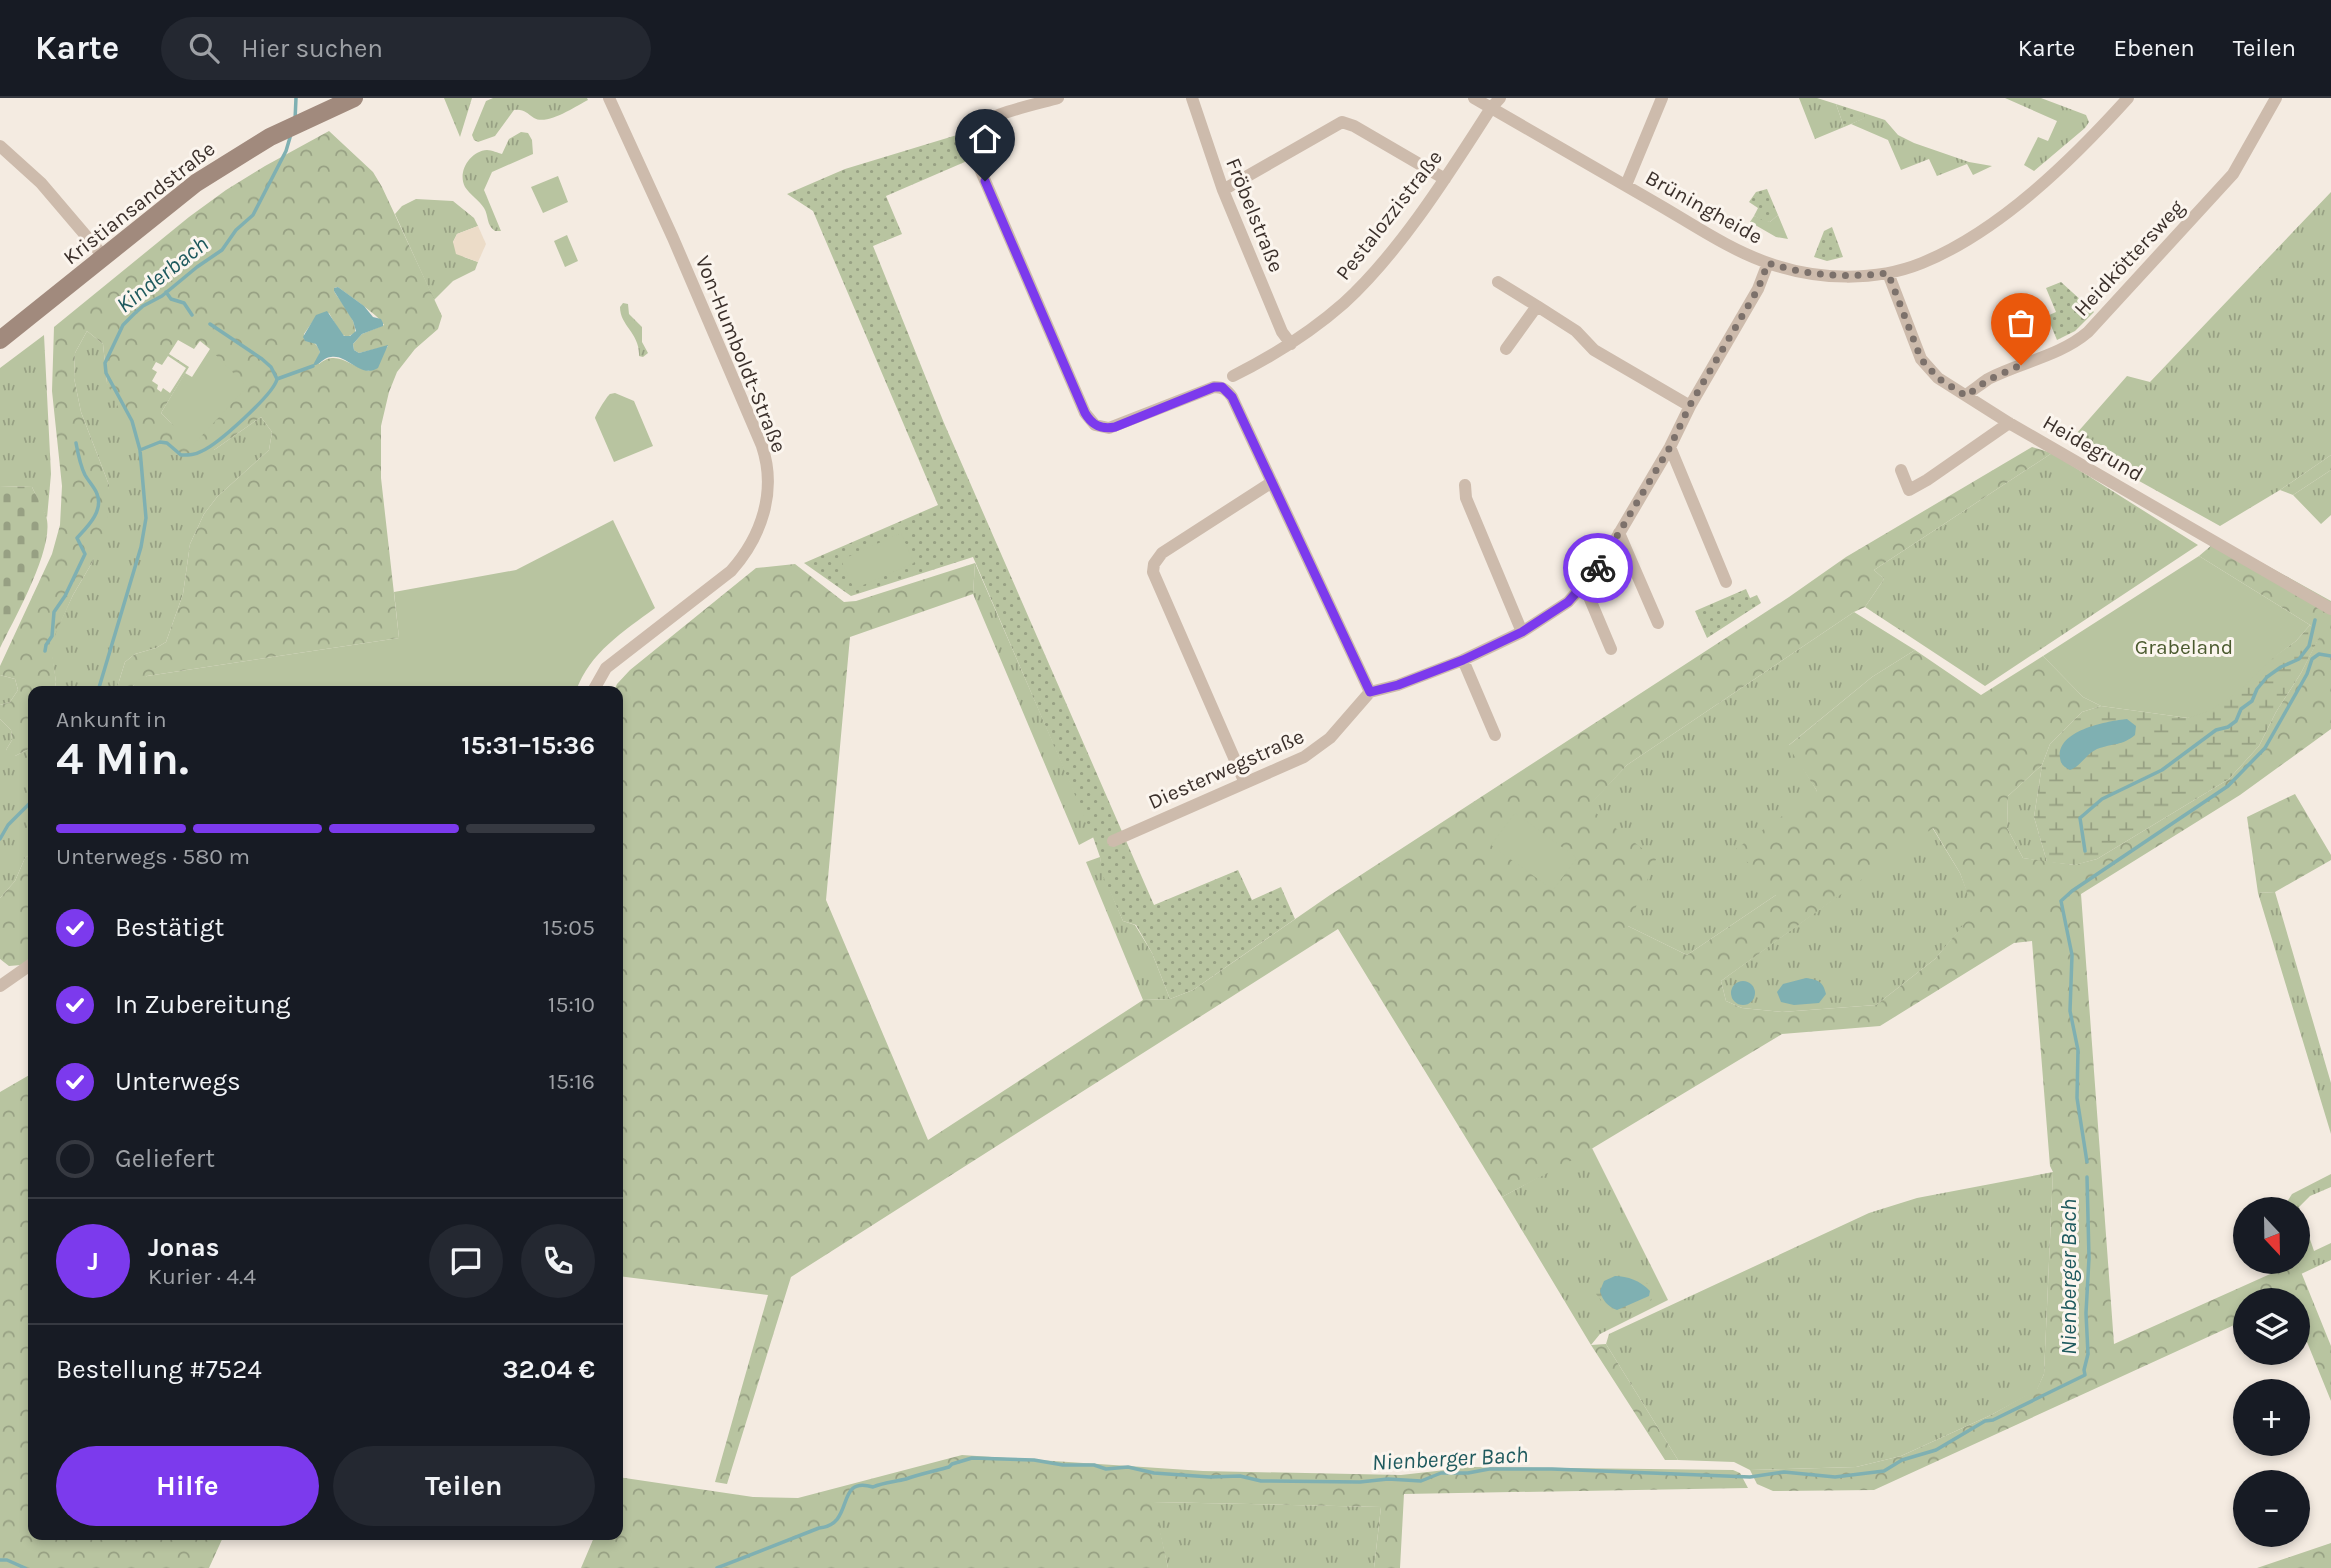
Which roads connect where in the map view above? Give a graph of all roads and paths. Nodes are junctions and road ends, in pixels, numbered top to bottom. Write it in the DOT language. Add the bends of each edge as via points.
graph roads {
  1 [pos="354,98"];
  2 [pos="610,98"];
  3 [pos="1058,98"];
  4 [pos="1192,98"];
  5 [pos="1474,98"];
  6 [pos="1500,98"];
  7 [pos="1662,98"];
  8 [pos="2128,98"];
  9 [pos="2276,98"];
  10 [pos="1491,108"];
  11 [pos="0,146"];
  12 [pos="1445,179"];
  13 [pos="1626,186"];
  14 [pos="1223,190"];
  15 [pos="104,257"];
  16 [pos="1768,263"];
  17 [pos="1888,273"];
  18 [pos="1498,282"];
  19 [pos="1538,306"];
  20 [pos="0,340"];
  21 [pos="1291,344"];
  22 [pos="1506,349"];
  23 [pos="1233,376"];
  24 [pos="1966,396"];
  25 [pos="1690,405"];
  26 [pos="2009,423"];
  27 [pos="1670,447"];
  28 [pos="1901,470"];
  29 [pos="1272,482"];
  30 [pos="1465,485"];
  31 [pos="1619,533"];
  32 [pos="1726,582"];
  33 [pos="1584,585"];
  34 [pos="2331,609"];
  35 [pos="1658,623"];
  36 [pos="1522,632"];
  37 [pos="1611,649"];
  38 [pos="1463,660"];
  39 [pos="596,686"];
  40 [pos="1370,692"];
  41 [pos="1494,735"];
  42 [pos="1245,783"];
  43 [pos="1113,841"];
  44 [pos="28,966"];
  45 [pos="0,986"];
  1 -- 15 [label="street, Kristiansandstraße" via="238,156 196,183"];
  2 -- 39 [label="street, Von-Humboldt-Straße" via="762,446 768,492 757,534 740,561 606,668"];
  3 -- 29 [label="street" via="995,116 981,125 974,142 977,162 1085,413 1091,422 1115,427 1201,391 1222,387 1232,397"];
  4 -- 14 [label="street, Fröbelstraße"];
  5 -- 10 [label="street, Brüningheide"];
  6 -- 10 [label="street, Pestalozzistraße"];
  7 -- 13 [label="street"];
  8 -- 17 [label="street, Brüningheide" via="2058,168 1991,223 1927,260"];
  9 -- 24 [label="street, Heidköttersweg" via="2233,174 2088,332 1988,380"];
  10 -- 12 [label="street, Pestalozzistraße"];
  10 -- 13 [label="street, Brüningheide"];
  11 -- 15 [label="street" via="41,183"];
  12 -- 14 [label="street" via="1342,122"];
  12 -- 21 [label="street, Pestalozzistraße" via="1351,296"];
  13 -- 16 [label="street, Brüningheide"];
  14 -- 21 [label="street, Fröbelstraße"];
  15 -- 20 [label="street, Kristiansandstraße"];
  16 -- 17 [label="street, Brüningheide" via="1823,276"];
  16 -- 25 [label="street" via="1758,289"];
  17 -- 24 [label="street, Heidegrund" via="1921,359 1938,378"];
  18 -- 19 [label="street"];
  19 -- 22 [label="street"];
  19 -- 25 [label="street" via="1594,349"];
  21 -- 23 [label="street, Pestalozzistraße"];
  24 -- 26 [label="street, Heidegrund"];
  25 -- 27 [label="street"];
  26 -- 28 [label="street" via="1909,490"];
  26 -- 34 [label="street, Heidegrund"];
  27 -- 31 [label="street"];
  27 -- 32 [label="street"];
  29 -- 40 [label="street"];
  29 -- 42 [label="street" via="1162,553 1153,572"];
  30 -- 36 [label="street" via="1466,498"];
  31 -- 33 [label="street"];
  31 -- 35 [label="street"];
  33 -- 36 [label="street" via="1568,602"];
  33 -- 37 [label="street"];
  36 -- 38 [label="street"];
  38 -- 40 [label="street"];
  38 -- 41 [label="street"];
  40 -- 42 [label="street, Diesterwegstraße" via="1316,750"];
  42 -- 43 [label="street, Diesterwegstraße"];
  44 -- 45 [label="street"];
}
